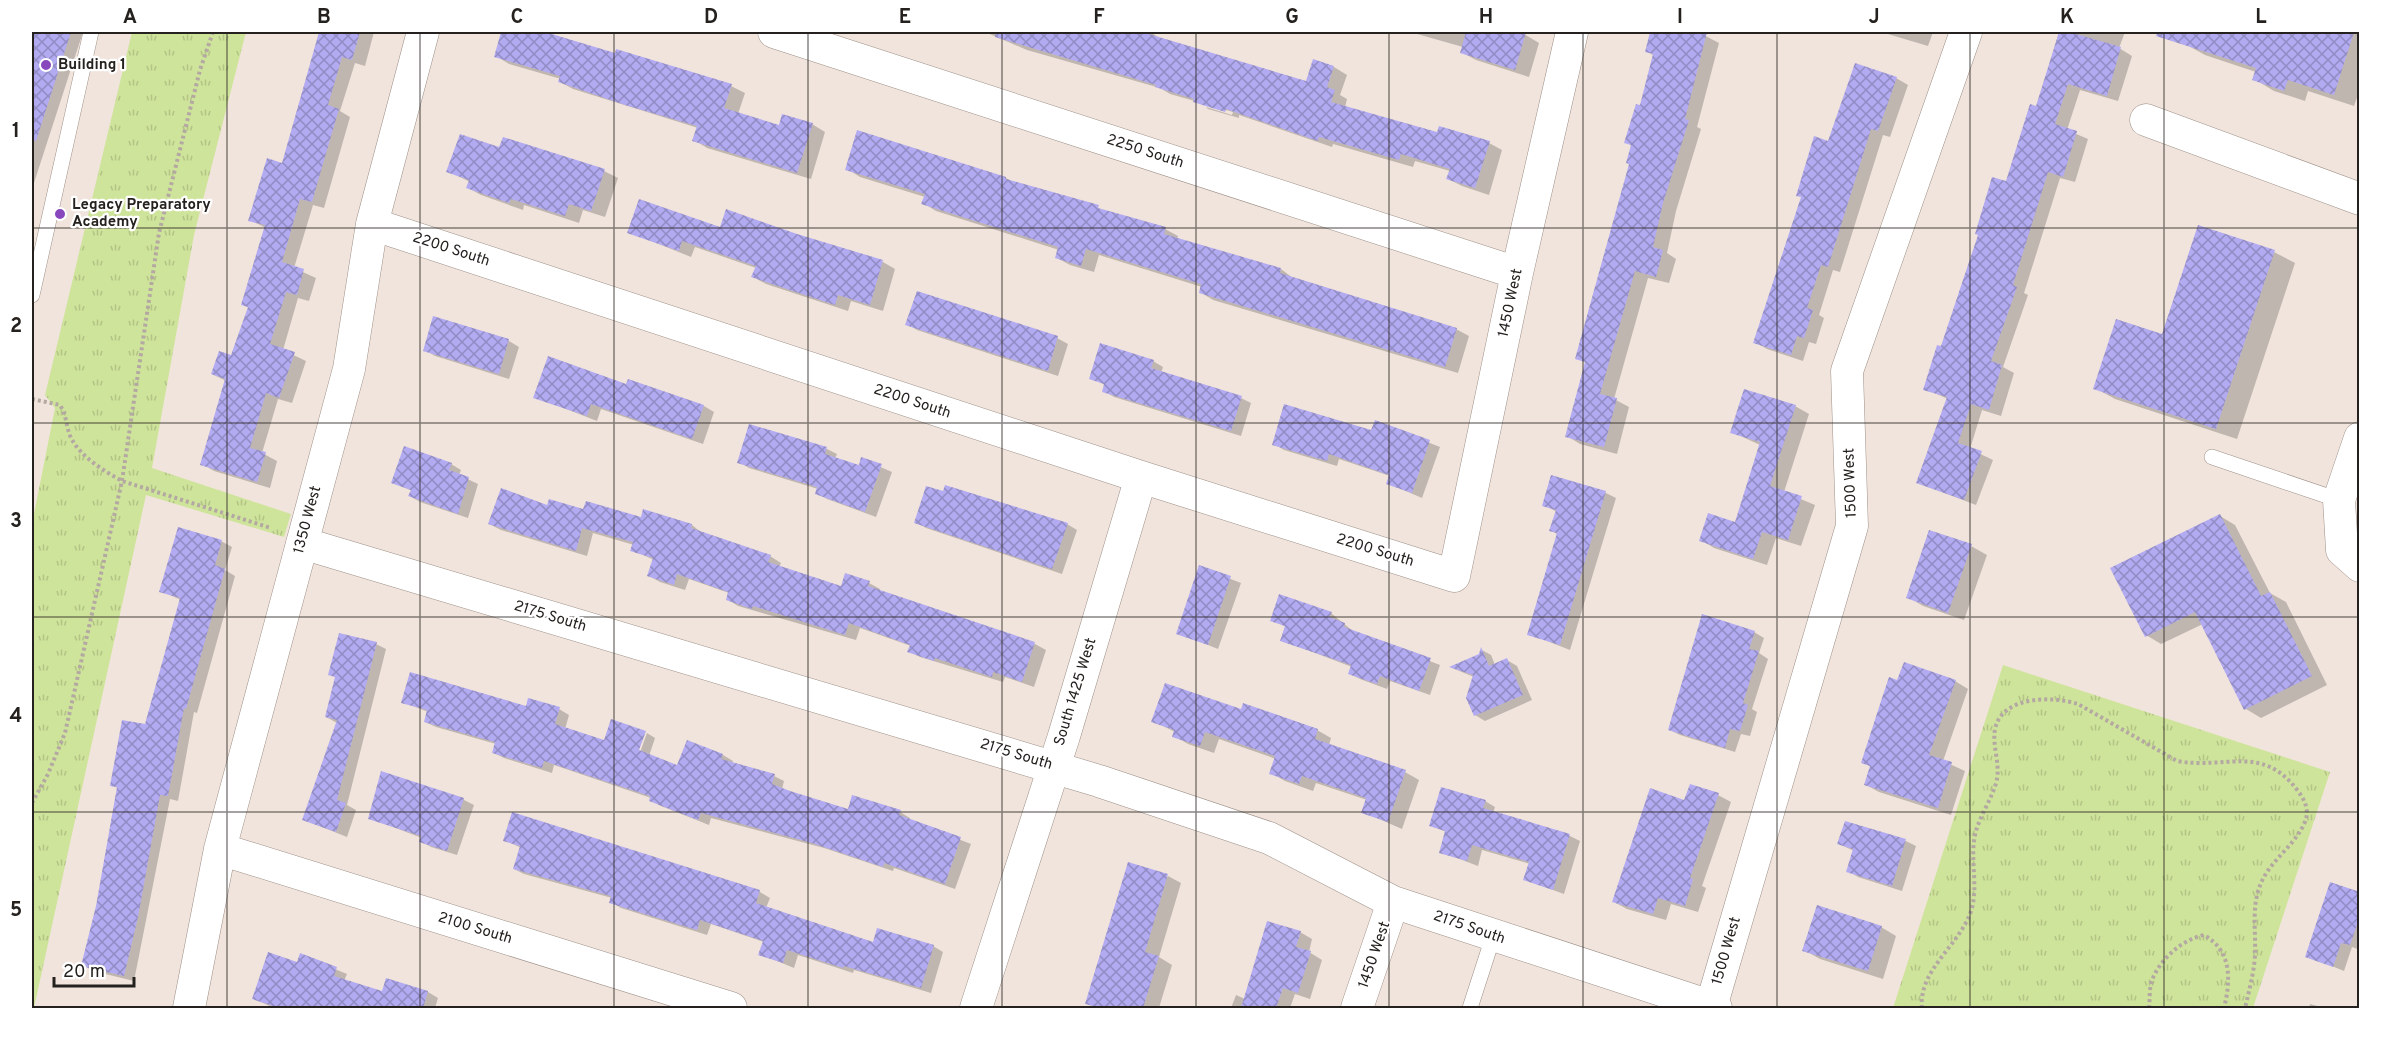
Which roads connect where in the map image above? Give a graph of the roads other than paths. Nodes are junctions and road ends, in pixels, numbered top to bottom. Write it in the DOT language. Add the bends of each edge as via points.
graph roads {
  1 [pos="91,32"];
  2 [pos="423,32"];
  3 [pos="774,32"];
  4 [pos="1572,32"];
  5 [pos="1966,32"];
  6 [pos="2146,120"];
  7 [pos="2360,199"];
  8 [pos="372,224"];
  9 [pos="1517,273"];
  10 [pos="32,295"];
  11 [pos="2360,438"];
  12 [pos="2212,457"];
  13 [pos="1141,477"];
  14 [pos="2339,500"];
  15 [pos="302,543"];
  16 [pos="2360,566"];
  17 [pos="1454,576"];
  18 [pos="1053,766"];
  19 [pos="220,849"];
  20 [pos="1393,902"];
  21 [pos="1493,937"];
  22 [pos="189,1008"];
  23 [pos="731,1008"];
  24 [pos="976,1008"];
  25 [pos="1357,1008"];
  26 [pos="1470,1008"];
  27 [pos="1713,1008"];
  1 -- 10 [label="lane"];
  2 -- 8 [label="street, 1350 West"];
  3 -- 9 [label="street, 2250 South"];
  4 -- 9 [label="street, 1450 West"];
  5 -- 27 [label="street, 1500 West" via="1847,371 1852,526"];
  6 -- 7 [label="street"];
  8 -- 13 [label="street, 2200 South"];
  8 -- 15 [label="street, 1350 West" via="349,369"];
  9 -- 17 [label="street, 1450 West"];
  11 -- 14 [label="street"];
  12 -- 14 [label="lane"];
  13 -- 17 [label="street, 2200 South"];
  13 -- 18 [label="street, South 1425 West"];
  14 -- 16 [label="street" via="2342,550"];
  15 -- 18 [label="street, 2175 South"];
  15 -- 19 [label="street, 1350 West"];
  18 -- 20 [label="street, 2175 South" via="1269,838"];
  18 -- 24 [label="street, South 1425 West"];
  19 -- 22 [label="street, 1350 West"];
  19 -- 23 [label="street, 2100 South"];
  20 -- 21 [label="street, 2175 South"];
  20 -- 25 [label="street, 1450 West"];
  21 -- 26 [label="lane"];
  21 -- 27 [label="street, 2175 South"];
}
